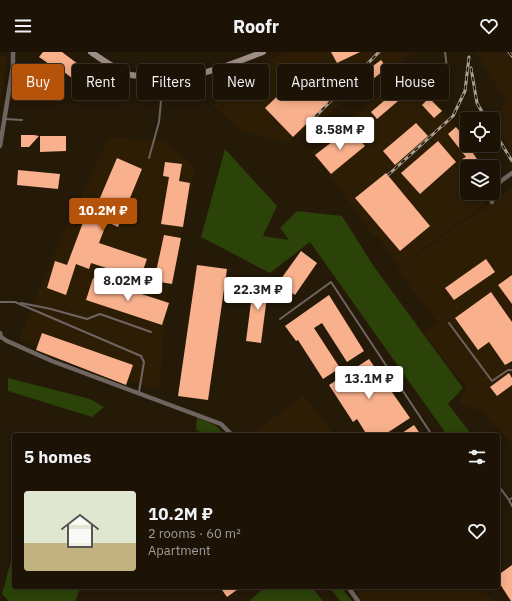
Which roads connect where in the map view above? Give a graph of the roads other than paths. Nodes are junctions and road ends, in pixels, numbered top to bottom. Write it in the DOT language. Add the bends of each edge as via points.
graph roads {
  1 [pos="13,52"];
  2 [pos="91,52"];
  3 [pos="263,52"];
  4 [pos="445,52"];
  5 [pos="447,64"];
  6 [pos="205,73"];
  7 [pos="137,75"];
  8 [pos="161,100"];
  9 [pos="4,118"];
  10 [pos="22,120"];
  11 [pos="0,146"];
  12 [pos="148,158"];
  13 [pos="512,173"];
  14 [pos="500,182"];
  15 [pos="0,302"];
  16 [pos="15,302"];
  17 [pos="280,319"];
  18 [pos="449,323"];
  19 [pos="151,332"];
  20 [pos="0,336"];
  21 [pos="512,370"];
  22 [pos="139,393"];
  23 [pos="230,433"];
  24 [pos="431,433"];
  25 [pos="500,487"];
  26 [pos="512,498"];
  27 [pos="509,500"];
  28 [pos="512,506"];
  29 [pos="349,589"];
  30 [pos="358,601"];
  1 -- 9 [label="street"];
  2 -- 7 [label="street" via="115,68"];
  3 -- 6 [label="street"];
  4 -- 5 [label="lane"];
  8 -- 12 [label="lane" via="159,122"];
  9 -- 10 [label="lane"];
  9 -- 11 [label="street"];
  13 -- 14 [label="street"];
  15 -- 16 [label="lane"];
  16 -- 19 [label="lane" via="87,319 100,314"];
  16 -- 22 [label="lane" via="141,356 144,362"];
  17 -- 24 [label="lane" via="331,282"];
  18 -- 21 [label="lane" via="492,381"];
  20 -- 22 [label="street" via="7,342 52,361"];
  22 -- 23 [label="street" via="221,424"];
  25 -- 27 [label="lane"];
  26 -- 27 [label="lane"];
  27 -- 28 [label="lane"];
  29 -- 30 [label="street"];
}
